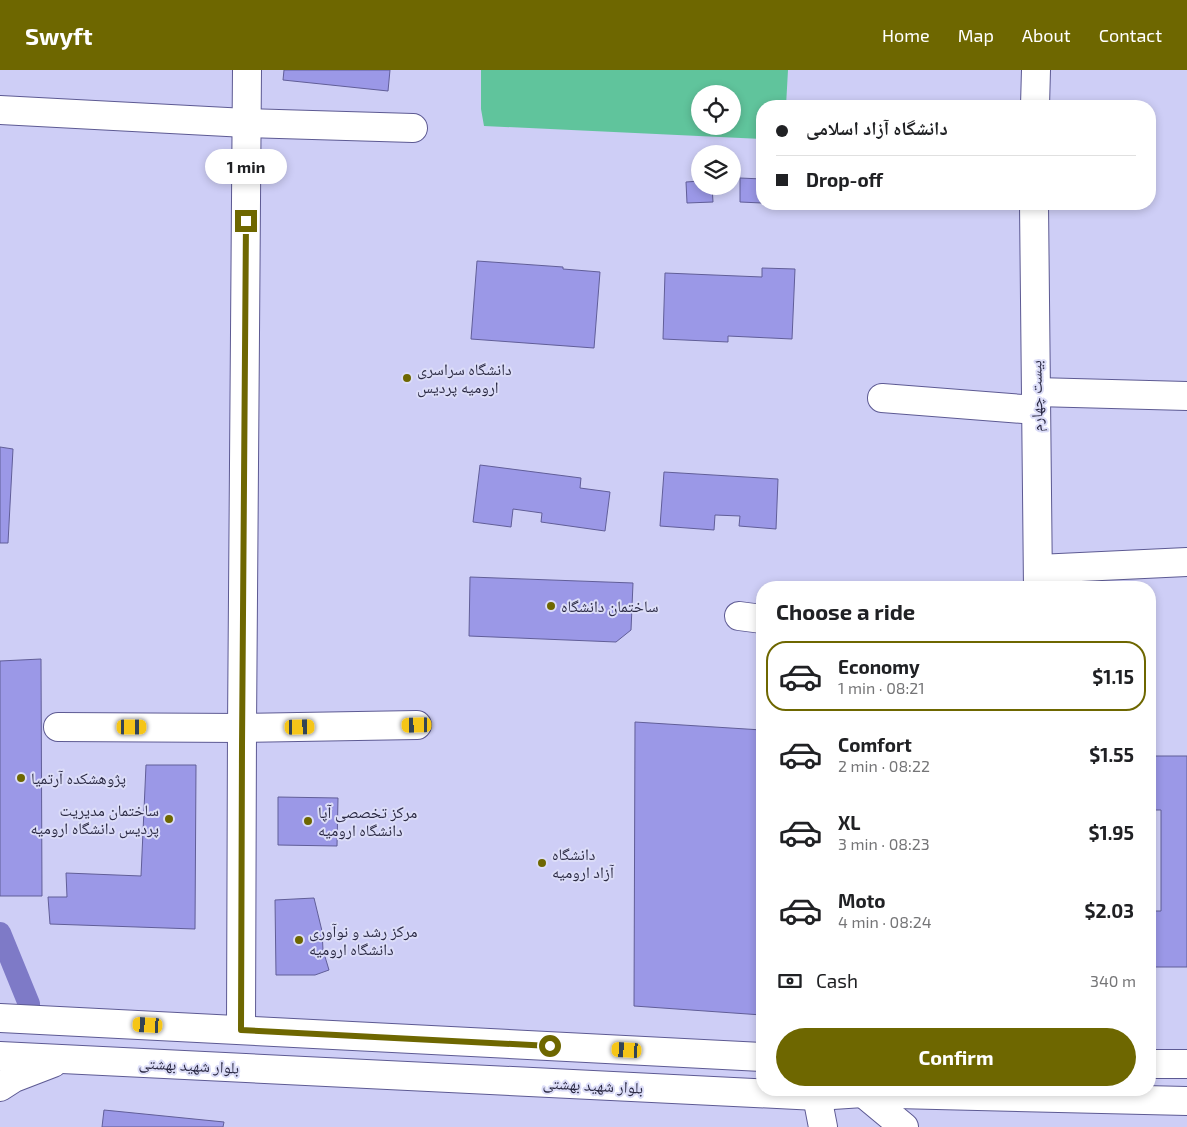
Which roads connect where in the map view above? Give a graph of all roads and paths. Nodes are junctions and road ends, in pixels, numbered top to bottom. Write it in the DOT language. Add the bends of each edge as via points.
graph roads {
  1 [pos="247,70"];
  2 [pos="1036,70"];
  3 [pos="1036,100"];
  4 [pos="0,110"];
  5 [pos="246,123"];
  6 [pos="413,128"];
  7 [pos="1034,210"];
  8 [pos="1187,396"];
  9 [pos="882,398"];
  10 [pos="1036,401"];
  11 [pos="1187,562"];
  12 [pos="1038,578"];
  13 [pos="417,725"];
  14 [pos="58,727"];
  15 [pos="242,728"];
  16 [pos="0,1018"];
  17 [pos="241,1030"];
  18 [pos="0,1056"];
  19 [pos="756,1057"];
  20 [pos="65,1059"];
  21 [pos="1156,1064"];
  22 [pos="1187,1064"];
  23 [pos="0,1087"];
  24 [pos="756,1090"];
  25 [pos="818,1096"];
  26 [pos="867,1096"];
  27 [pos="984,1096"];
  28 [pos="1187,1101"];
  29 [pos="823,1127"];
  30 [pos="904,1127"];
  1 -- 5 [label="main road"];
  2 -- 3 [label="main road"];
  4 -- 5 [label="main road"];
  5 -- 6 [label="main road"];
  5 -- 15 [label="main road"];
  7 -- 10 [label="main road, بیست چهارم"];
  8 -- 10 [label="main road"];
  9 -- 10 [label="main road"];
  10 -- 12 [label="main road, بیست چهارم"];
  11 -- 12 [label="main road"];
  13 -- 15 [label="main road"];
  14 -- 15 [label="main road"];
  15 -- 17 [label="main road"];
  16 -- 17 [label="main road"];
  17 -- 19 [label="main road"];
  18 -- 20 [label="main road, بلوار شهید بهشتی"];
  20 -- 23 [label="main road" via="14,1078"];
  20 -- 24 [label="main road, بلوار شهید بهشتی"];
  21 -- 22 [label="main road"];
  25 -- 29 [label="main road"];
  26 -- 30 [label="main road"];
  27 -- 28 [label="main road, بلوار شهید بهشتی"];
}
